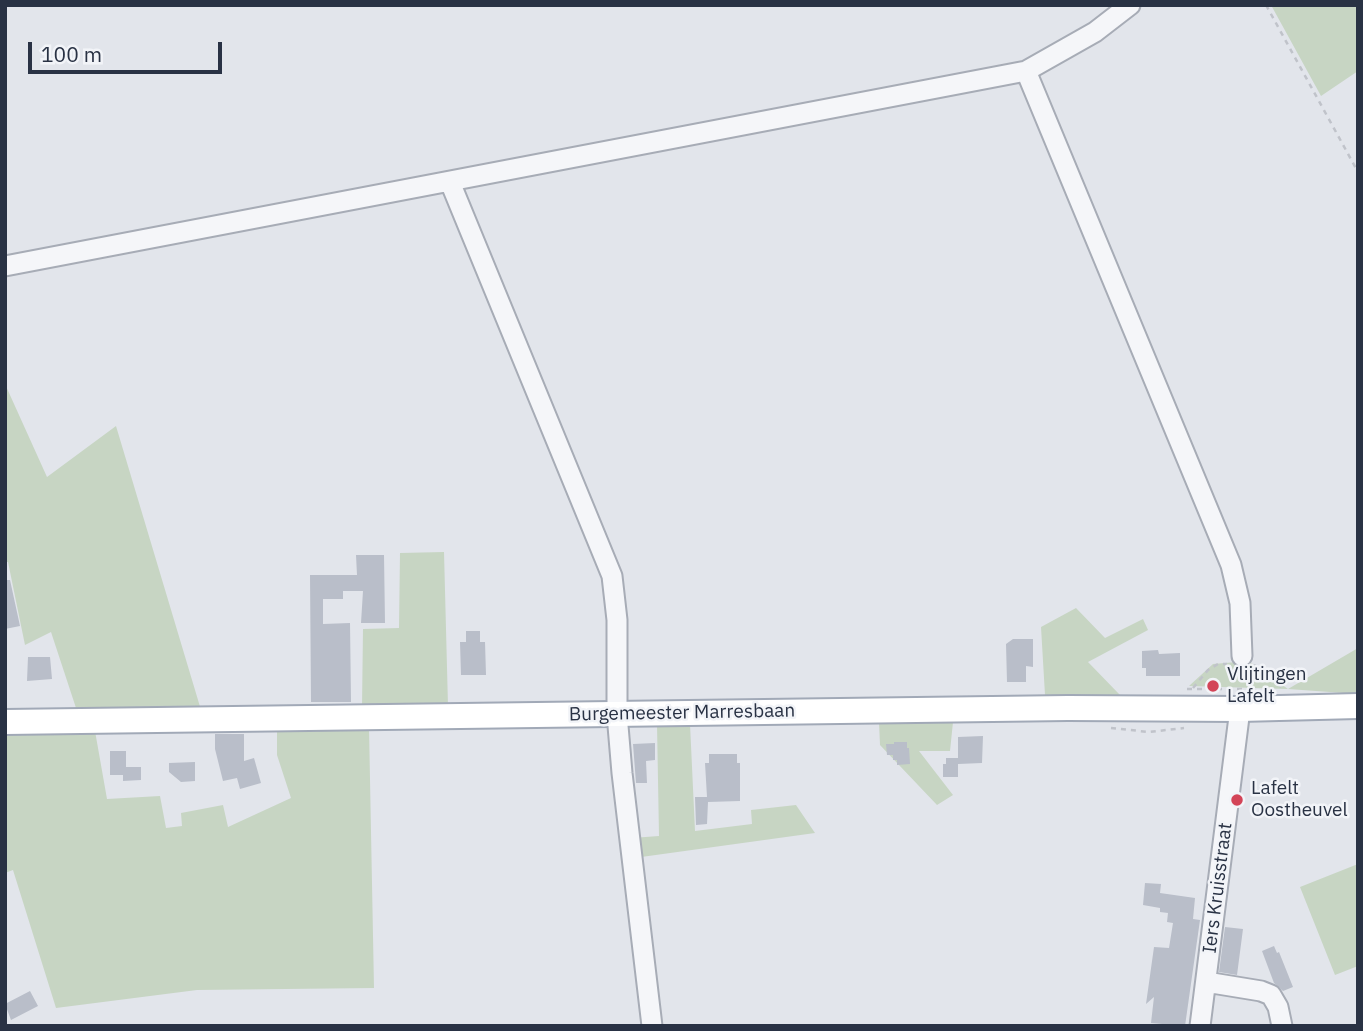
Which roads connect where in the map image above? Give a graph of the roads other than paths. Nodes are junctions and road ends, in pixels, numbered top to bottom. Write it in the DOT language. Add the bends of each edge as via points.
graph roads {
  1 [pos="1130,5"];
  2 [pos="1026,71"];
  3 [pos="450,182"];
  4 [pos="5,266"];
  5 [pos="1240,661"];
  6 [pos="1242,699"];
  7 [pos="1358,706"];
  8 [pos="617,714"];
  9 [pos="5,722"];
  10 [pos="1206,982"];
  11 [pos="652,1026"];
  12 [pos="1200,1026"];
  13 [pos="1282,1026"];
  1 -- 2 [label="street" via="1095,32"];
  2 -- 3 [label="street"];
  2 -- 5 [label="street" via="1231,565 1240,603"];
  3 -- 4 [label="street"];
  3 -- 8 [label="street" via="612,576"];
  6 -- 7 [label="main road, Burgemeester Marresbaan"];
  6 -- 8 [label="main road, Burgemeester Marresbaan" via="1068,708"];
  6 -- 10 [label="street, Iers Kruisstraat"];
  8 -- 9 [label="main road, Burgemeester Marresbaan"];
  8 -- 11 [label="street"];
  10 -- 12 [label="street, Iers Kruisstraat"];
  10 -- 13 [label="street" via="1270,995"];
}
